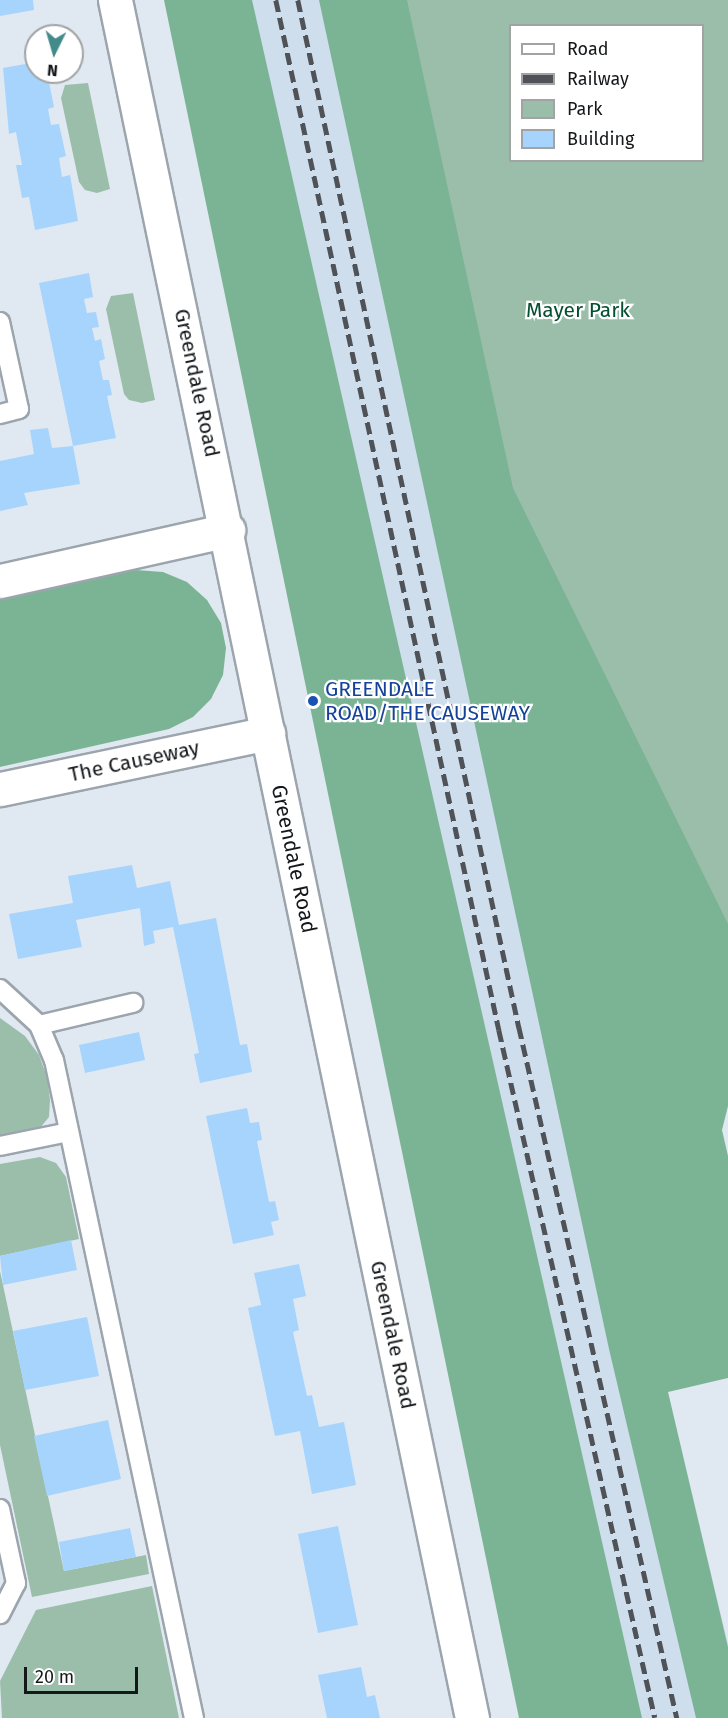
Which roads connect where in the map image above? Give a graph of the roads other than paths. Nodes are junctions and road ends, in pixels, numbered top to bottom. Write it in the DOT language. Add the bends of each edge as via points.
graph roads {
  1 [pos="115,0"];
  2 [pos="0,322"];
  3 [pos="0,414"];
  4 [pos="228,530"];
  5 [pos="0,581"];
  6 [pos="268,734"];
  7 [pos="0,789"];
  8 [pos="0,988"];
  9 [pos="133,1003"];
  10 [pos="39,1025"];
  11 [pos="69,1132"];
  12 [pos="0,1146"];
  13 [pos="0,1509"];
  14 [pos="0,1614"];
  15 [pos="194,1718"];
  16 [pos="472,1718"];
  1 -- 4 [label="street, Greendale Road"];
  2 -- 3 [label="lane" via="19,409"];
  4 -- 5 [label="street"];
  4 -- 6 [label="street, Greendale Road"];
  6 -- 7 [label="street, The Causeway"];
  6 -- 16 [label="street, Greendale Road"];
  8 -- 10 [label="lane"];
  9 -- 10 [label="lane"];
  10 -- 11 [label="lane" via="54,1060"];
  11 -- 12 [label="lane"];
  11 -- 15 [label="lane"];
  13 -- 14 [label="lane" via="16,1583"];
}
